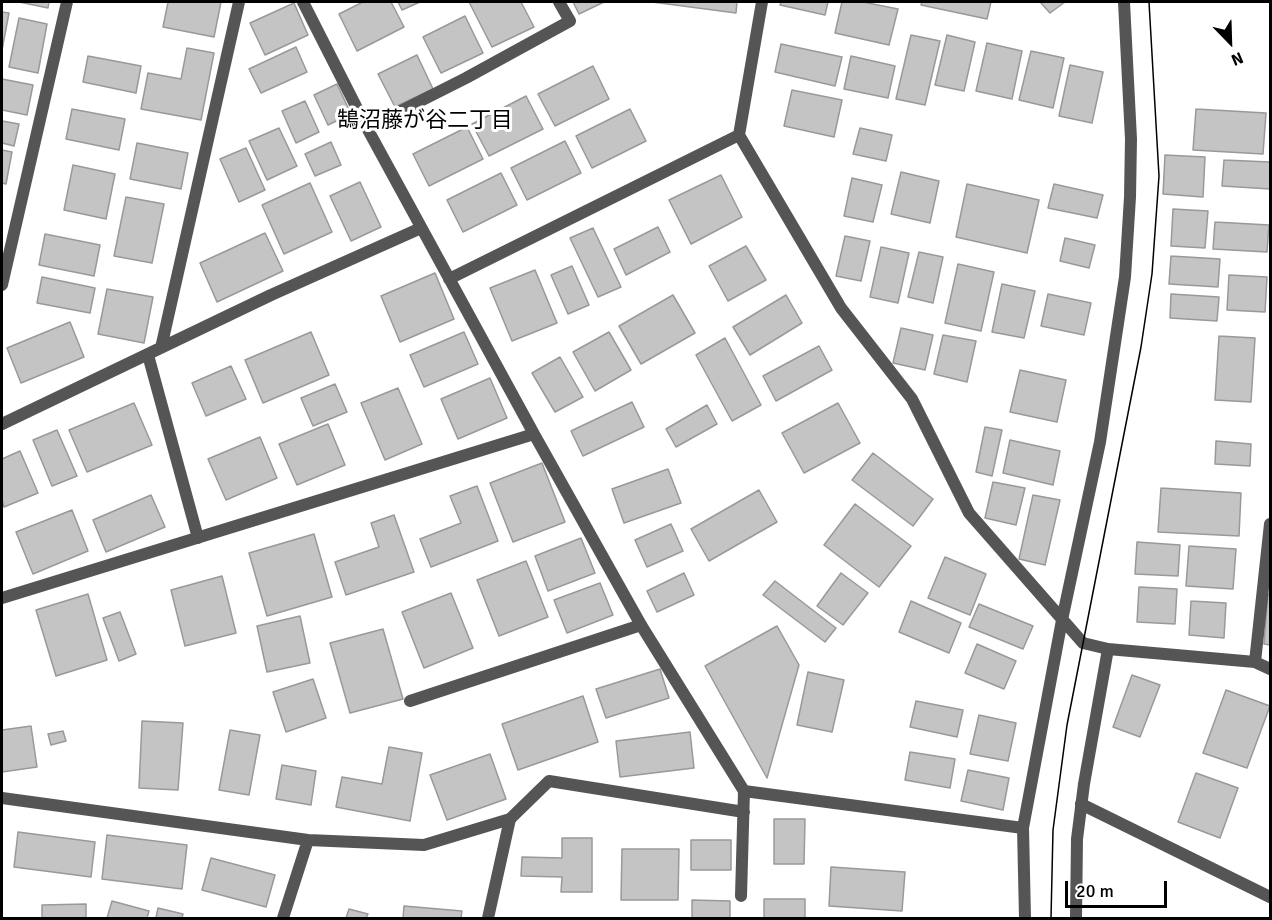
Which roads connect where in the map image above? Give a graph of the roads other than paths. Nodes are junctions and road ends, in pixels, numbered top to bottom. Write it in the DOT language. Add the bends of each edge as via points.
graph roads {
  1 [pos="67,2"];
  2 [pos="239,2"];
  3 [pos="303,2"];
  4 [pos="560,2"];
  5 [pos="762,2"];
  6 [pos="1124,2"];
  7 [pos="367,128"];
  8 [pos="739,135"];
  9 [pos="421,228"];
  10 [pos="449,279"];
  11 [pos="2,285"];
  12 [pos="161,348"];
  13 [pos="148,354"];
  14 [pos="2,424"];
  15 [pos="534,434"];
  16 [pos="1270,524"];
  17 [pos="198,538"];
  18 [pos="2,598"];
  19 [pos="1062,620"];
  20 [pos="641,625"];
  21 [pos="1108,649"];
  22 [pos="1255,662"];
  23 [pos="1270,669"];
  24 [pos="410,701"];
  25 [pos="744,791"];
  26 [pos="2,798"];
  27 [pos="1081,804"];
  28 [pos="744,812"];
  29 [pos="510,819"];
  30 [pos="1023,828"];
  31 [pos="308,840"];
  32 [pos="741,896"];
  33 [pos="1270,897"];
  34 [pos="283,918"];
  35 [pos="488,918"];
  36 [pos="1025,918"];
  37 [pos="1076,918"];
  1 -- 11 [label="street"];
  2 -- 12 [label="street"];
  3 -- 7 [label="street"];
  4 -- 7 [label="street" via="570,21"];
  5 -- 8 [label="street"];
  6 -- 19 [label="street" via="1131,139 1125,277 1100,442"];
  7 -- 9 [label="street"];
  8 -- 10 [label="street"];
  8 -- 19 [label="street" via="841,308 912,399 969,513"];
  9 -- 10 [label="street"];
  9 -- 12 [label="street"];
  10 -- 15 [label="street"];
  12 -- 13 [label="street"];
  13 -- 14 [label="street"];
  13 -- 17 [label="street"];
  15 -- 17 [label="street"];
  15 -- 20 [label="street"];
  16 -- 22 [label="street"];
  17 -- 18 [label="street"];
  19 -- 21 [label="street" via="1083,643"];
  19 -- 30 [label="street"];
  20 -- 24 [label="street"];
  20 -- 25 [label="street"];
  21 -- 22 [label="street"];
  21 -- 27 [label="street"];
  22 -- 23 [label="street"];
  25 -- 28 [label="street"];
  25 -- 30 [label="street"];
  26 -- 31 [label="street"];
  27 -- 33 [label="street"];
  27 -- 37 [label="street"];
  28 -- 29 [label="street" via="549,781"];
  28 -- 32 [label="street"];
  29 -- 31 [label="street" via="424,845"];
  29 -- 35 [label="street"];
  30 -- 36 [label="street"];
  31 -- 34 [label="street"];
}
